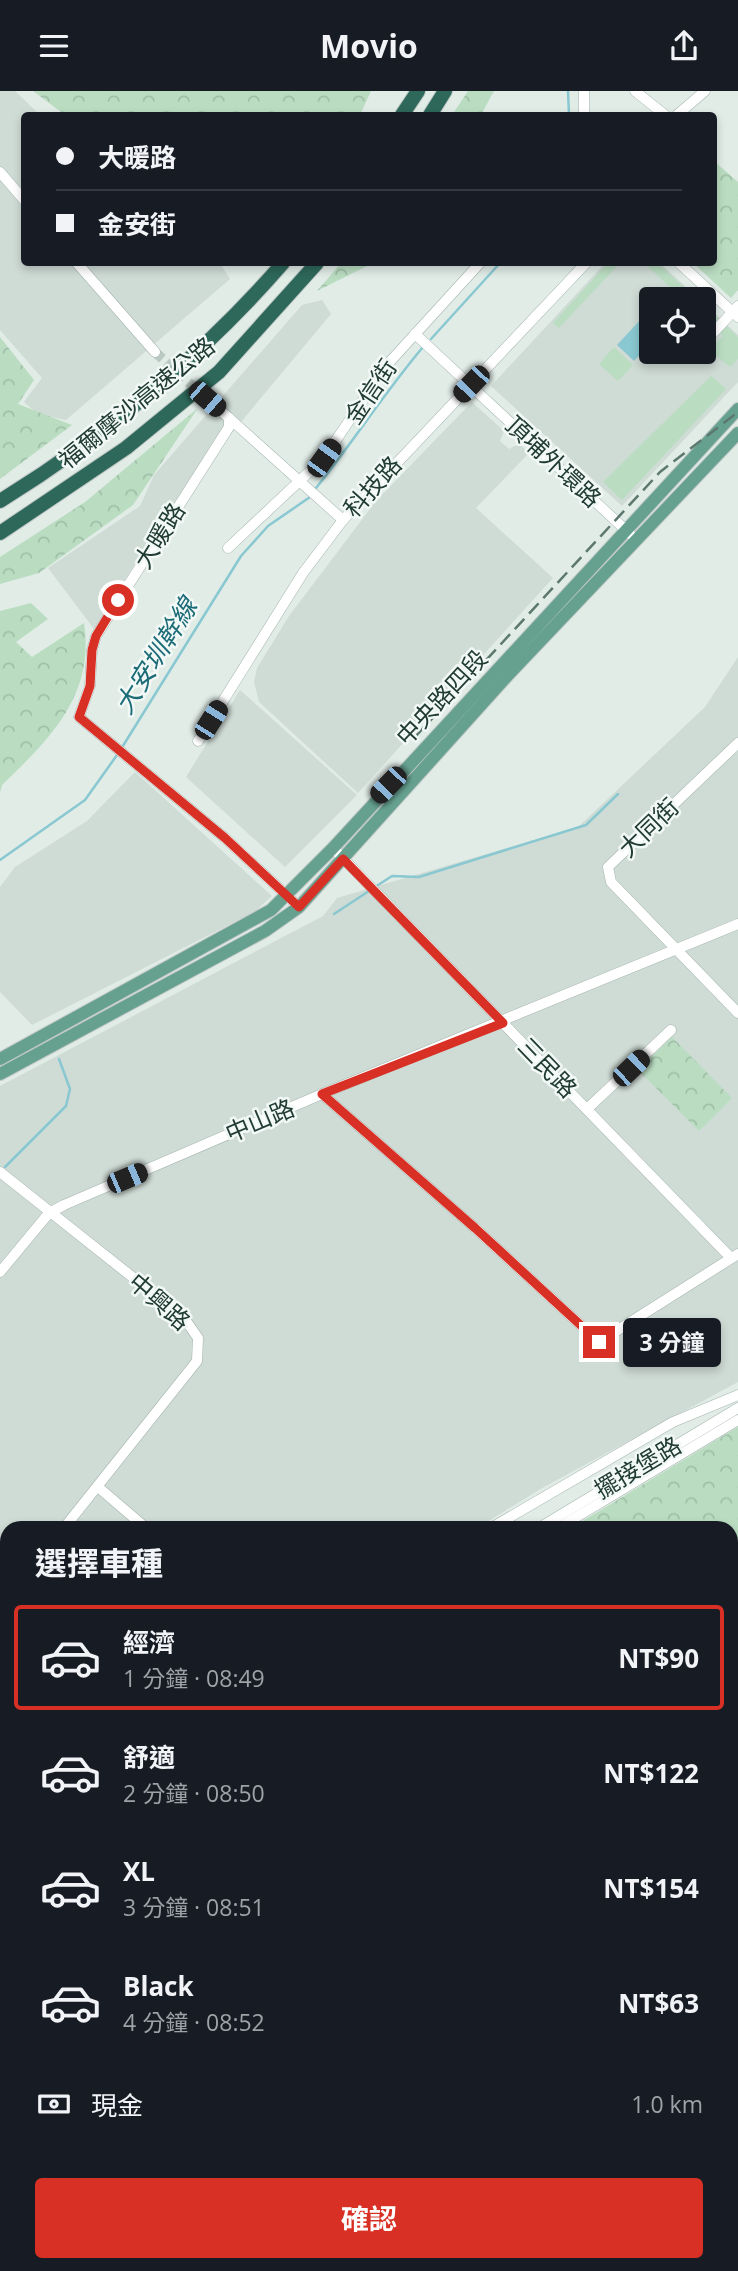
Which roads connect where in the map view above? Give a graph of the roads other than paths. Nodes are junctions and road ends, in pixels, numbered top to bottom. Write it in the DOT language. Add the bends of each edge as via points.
graph roads {
  1 [pos="418,91"];
  2 [pos="445,91"];
  3 [pos="584,91"];
  4 [pos="635,91"];
  5 [pos="705,91"];
  6 [pos="404,112"];
  7 [pos="432,112"];
  8 [pos="584,112"];
  9 [pos="661,112"];
  10 [pos="680,112"];
  11 [pos="0,172"];
  12 [pos="21,196"];
  13 [pos="80,266"];
  14 [pos="280,266"];
  15 [pos="314,266"];
  16 [pos="477,266"];
  17 [pos="583,266"];
  18 [pos="683,266"];
  19 [pos="736,311"];
  20 [pos="716,330"];
  21 [pos="415,334"];
  22 [pos="155,352"];
  23 [pos="471,384"];
  24 [pos="207,399"];
  25 [pos="738,409"];
  26 [pos="229,418"];
  27 [pos="738,433"];
  28 [pos="301,483"];
  29 [pos="0,501"];
  30 [pos="343,520"];
  31 [pos="0,533"];
  32 [pos="631,535"];
  33 [pos="229,548"];
  34 [pos="198,741"];
  35 [pos="738,743"];
  36 [pos="333,848"];
  37 [pos="343,859"];
  38 [pos="288,895"];
  39 [pos="299,907"];
  40 [pos="738,924"];
  41 [pos="677,949"];
  42 [pos="738,1013"];
  43 [pos="503,1023"];
  44 [pos="671,1030"];
  45 [pos="0,1059"];
  46 [pos="0,1074"];
  47 [pos="322,1094"];
  48 [pos="587,1109"];
  49 [pos="0,1172"];
  50 [pos="49,1213"];
  51 [pos="734,1256"];
  52 [pos="0,1272"];
  53 [pos="738,1395"];
  54 [pos="738,1408"];
  55 [pos="738,1420"];
  56 [pos="98,1487"];
  57 [pos="70,1521"];
  58 [pos="138,1521"];
  59 [pos="503,1521"];
  60 [pos="551,1521"];
  61 [pos="570,1521"];
  1 -- 6 [label="highway"];
  2 -- 7 [label="highway"];
  3 -- 8 [label="street"];
  4 -- 9 [label="street"];
  5 -- 10 [label="street"];
  11 -- 12 [label="street"];
  13 -- 22 [label="street"];
  14 -- 29 [label="highway, 福爾摩沙高速公路" via="206,341 117,419"];
  15 -- 31 [label="highway, 福爾摩沙高速公路" via="219,372 126,448"];
  16 -- 21 [label="street, 金信街"];
  17 -- 23 [label="street, 科技路"];
  18 -- 19 [label="street"];
  19 -- 20 [label="street"];
  21 -- 23 [label="street, 頂埔外環路"];
  21 -- 28 [label="street, 金信街" via="386,366 352,420"];
  23 -- 30 [label="street, 科技路"];
  23 -- 32 [label="street, 頂埔外環路"];
  24 -- 26 [label="street"];
  25 -- 32 [label="main road, 中央路四段"];
  26 -- 28 [label="street"];
  26 -- 38 [label="street, 大暖路" via="221,441 96,636 90,686 79,717"];
  27 -- 32 [label="main road, 中央路四段"];
  28 -- 30 [label="street"];
  28 -- 33 [label="street, 金信街"];
  30 -- 34 [label="street, 科技路" via="303,573"];
  32 -- 36 [label="main road, 中央路四段"];
  32 -- 37 [label="main road, 中央路四段"];
  35 -- 41 [label="street, 大同街" via="608,867 611,882"];
  36 -- 37 [label="street, 三民路"];
  36 -- 38 [label="main road, 中央路四段"];
  37 -- 39 [label="main road, 中央路四段"];
  37 -- 43 [label="street, 三民路"];
  38 -- 39 [label="street"];
  38 -- 45 [label="main road, 中央路四段" via="221,940"];
  39 -- 46 [label="main road, 中央路四段" via="265,931"];
  40 -- 41 [label="street, 中山路"];
  41 -- 42 [label="street"];
  41 -- 43 [label="street, 中山路"];
  43 -- 47 [label="street, 中山路"];
  43 -- 48 [label="street, 三民路"];
  44 -- 48 [label="street"];
  47 -- 50 [label="street, 中山路"];
  47 -- 51 [label="street" via="599,1342"];
  48 -- 51 [label="street, 三民路"];
  49 -- 50 [label="street, 中興路"];
  50 -- 52 [label="street, 中山路"];
  50 -- 56 [label="street, 中興路" via="184,1318 198,1338 197,1361"];
  53 -- 59 [label="street" via="673,1422"];
  54 -- 60 [label="street, 擺接堡路"];
  55 -- 61 [label="street, 擺接堡路"];
  56 -- 57 [label="street, 中興路"];
  56 -- 58 [label="street"];
}
